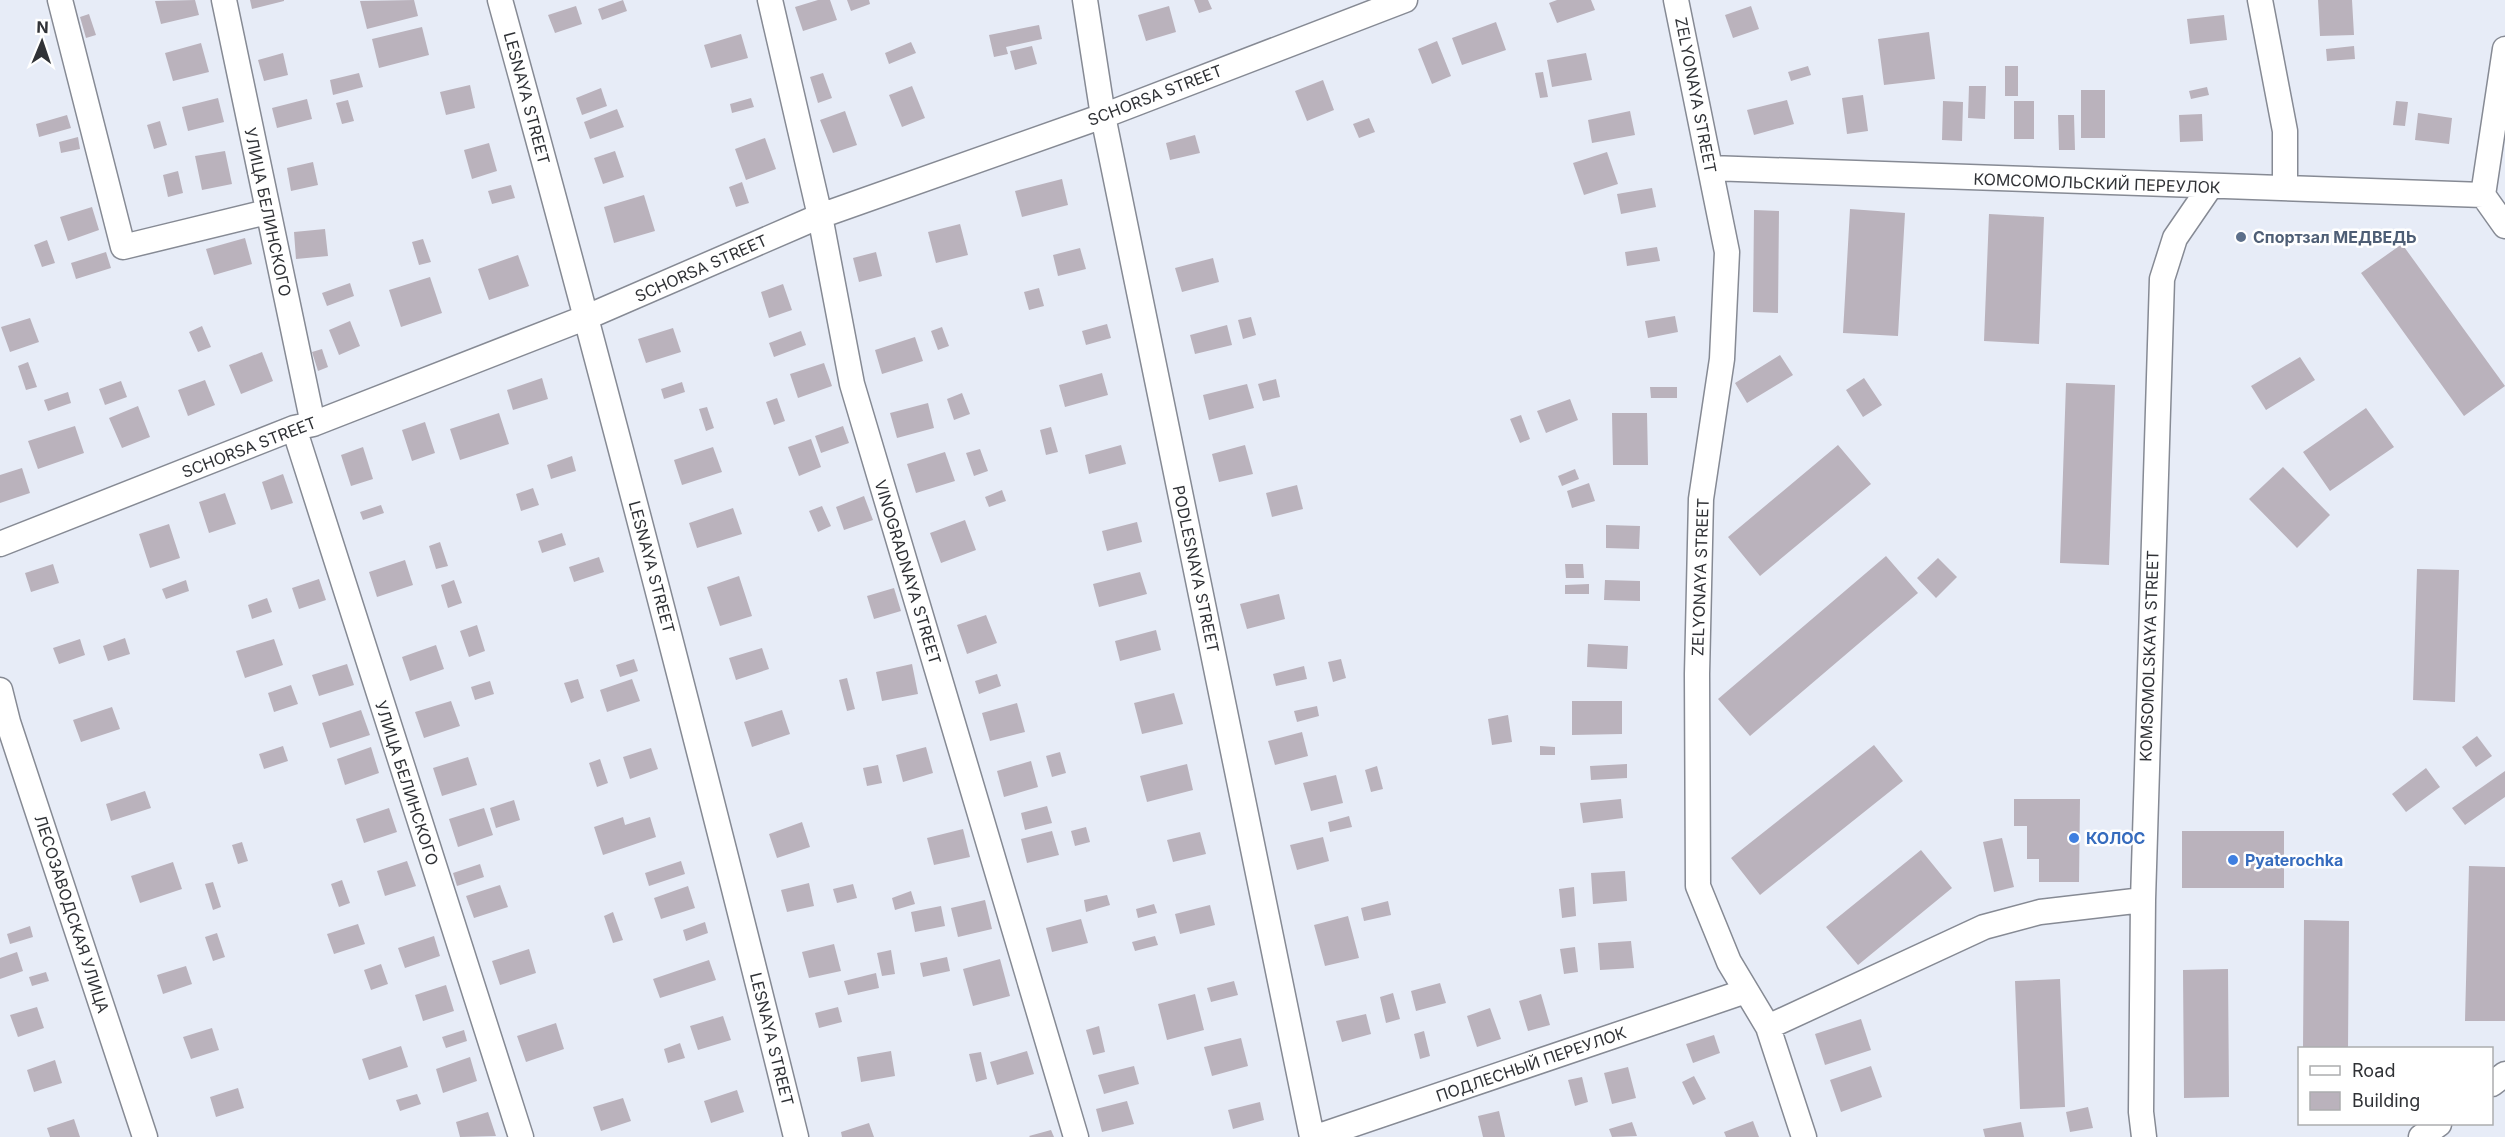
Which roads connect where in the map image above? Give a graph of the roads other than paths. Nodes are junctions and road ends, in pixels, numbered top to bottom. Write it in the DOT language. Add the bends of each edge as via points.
graph roads {
  1 [pos="60,0"];
  2 [pos="224,0"];
  3 [pos="501,0"];
  4 [pos="770,0"];
  5 [pos="1085,0"];
  6 [pos="1405,0"];
  7 [pos="1676,0"];
  8 [pos="2260,0"];
  9 [pos="2505,49"];
  10 [pos="1103,116"];
  11 [pos="1710,168"];
  12 [pos="2210,188"];
  13 [pos="2285,189"];
  14 [pos="2483,195"];
  15 [pos="267,212"];
  16 [pos="820,216"];
  17 [pos="2505,226"];
  18 [pos="587,317"];
  19 [pos="303,426"];
  20 [pos="0,544"];
  21 [pos="0,690"];
  22 [pos="2143,900"];
  23 [pos="1746,991"];
  24 [pos="1768,1027"];
  25 [pos="2505,1074"];
  26 [pos="2493,1083"];
  27 [pos="2438,1125"];
  28 [pos="145,1137"];
  29 [pos="521,1137"];
  30 [pos="796,1137"];
  31 [pos="1076,1137"];
  32 [pos="1314,1137"];
  33 [pos="1804,1137"];
  34 [pos="2144,1137"];
  35 [pos="2421,1137"];
  1 -- 15 [label="street" via="123,247"];
  2 -- 15 [label="street, УЛИЦА БЕЛИНСКОГО"];
  3 -- 18 [label="street, LESNAYA STREET"];
  4 -- 16 [label="street, VINOGRADNAYA STREET"];
  5 -- 10 [label="street, PODLESNAYA STREET"];
  6 -- 10 [label="street, SCHORSA STREET"];
  7 -- 11 [label="street, ZELYONAYA STREET"];
  8 -- 13 [label="street" via="2285,131"];
  9 -- 14 [label="street"];
  10 -- 16 [label="street, SCHORSA STREET"];
  10 -- 32 [label="street, PODLESNAYA STREET"];
  11 -- 12 [label="street, КОМСОМОЛЬСКИЙ ПЕРЕУЛОК"];
  11 -- 23 [label="street, ZELYONAYA STREET" via="1727,252 1722,359 1701,499 1698,886 1729,962"];
  12 -- 13 [label="street, КОМСОМОЛЬСКИЙ ПЕРЕУЛОК"];
  12 -- 22 [label="street, KOMSOMOLSKAYA STREET" via="2175,238 2162,279"];
  13 -- 14 [label="street, КОМСОМОЛЬСКИЙ ПЕРЕУЛОК"];
  14 -- 17 [label="street"];
  15 -- 19 [label="street, УЛИЦА БЕЛИНСКОГО"];
  16 -- 18 [label="street, SCHORSA STREET"];
  16 -- 31 [label="street, VINOGRADNAYA STREET" via="852,384"];
  18 -- 19 [label="street, SCHORSA STREET"];
  18 -- 30 [label="street, LESNAYA STREET"];
  19 -- 20 [label="street, SCHORSA STREET"];
  19 -- 29 [label="street, УЛИЦА БЕЛИНСКОГО"];
  21 -- 28 [label="street, ЛЕСОЗАВОДСКАЯ УЛИЦА"];
  22 -- 24 [label="street" via="2040,912 1984,927"];
  22 -- 34 [label="street, KOMSOMOLSKAYA STREET"];
  23 -- 24 [label="street, ZELYONAYA STREET"];
  23 -- 32 [label="street, ПОДЛЕСНЫЙ ПЕРЕУЛОК"];
  24 -- 33 [label="street, ZELYONAYA STREET"];
  25 -- 26 [label="street"];
  27 -- 35 [label="street"];
}
